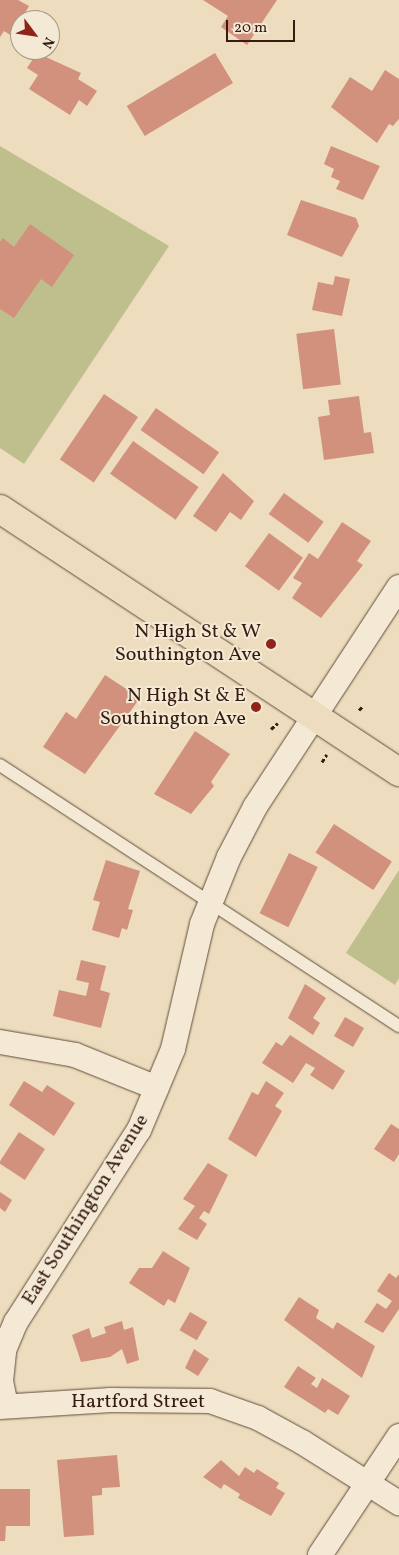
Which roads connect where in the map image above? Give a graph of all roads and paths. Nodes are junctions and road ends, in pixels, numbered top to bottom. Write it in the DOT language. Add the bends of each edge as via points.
graph roads {
  1 [pos="0,509"];
  2 [pos="399,587"];
  3 [pos="364,706"];
  4 [pos="359,710"];
  5 [pos="314,716"];
  6 [pos="278,722"];
  7 [pos="271,729"];
  8 [pos="328,754"];
  9 [pos="322,762"];
  10 [pos="0,765"];
  11 [pos="399,772"];
  12 [pos="209,902"];
  13 [pos="399,1026"];
  14 [pos="0,1042"];
  15 [pos="157,1088"];
  16 [pos="3,1406"];
  17 [pos="399,1436"];
  18 [pos="368,1483"];
  19 [pos="399,1503"];
  20 [pos="320,1555"];
  1 -- 5 [label="main road"];
  2 -- 5 [label="street, East Southington Avenue"];
  3 -- 4 [label="path"];
  5 -- 11 [label="main road"];
  5 -- 12 [label="street, East Southington Avenue" via="251,815"];
  6 -- 7 [label="path"];
  8 -- 9 [label="path"];
  10 -- 12 [label="lane"];
  12 -- 13 [label="lane"];
  12 -- 15 [label="street, East Southington Avenue" via="173,1049"];
  14 -- 15 [label="street" via="75,1056"];
  15 -- 16 [label="street, East Southington Avenue" via="121,1160 16,1322 4,1350"];
  16 -- 18 [label="street, Hartford Street" via="210,1401 258,1418"];
  17 -- 18 [label="street"];
  18 -- 19 [label="street, Hartford Street"];
  18 -- 20 [label="street"];
}
